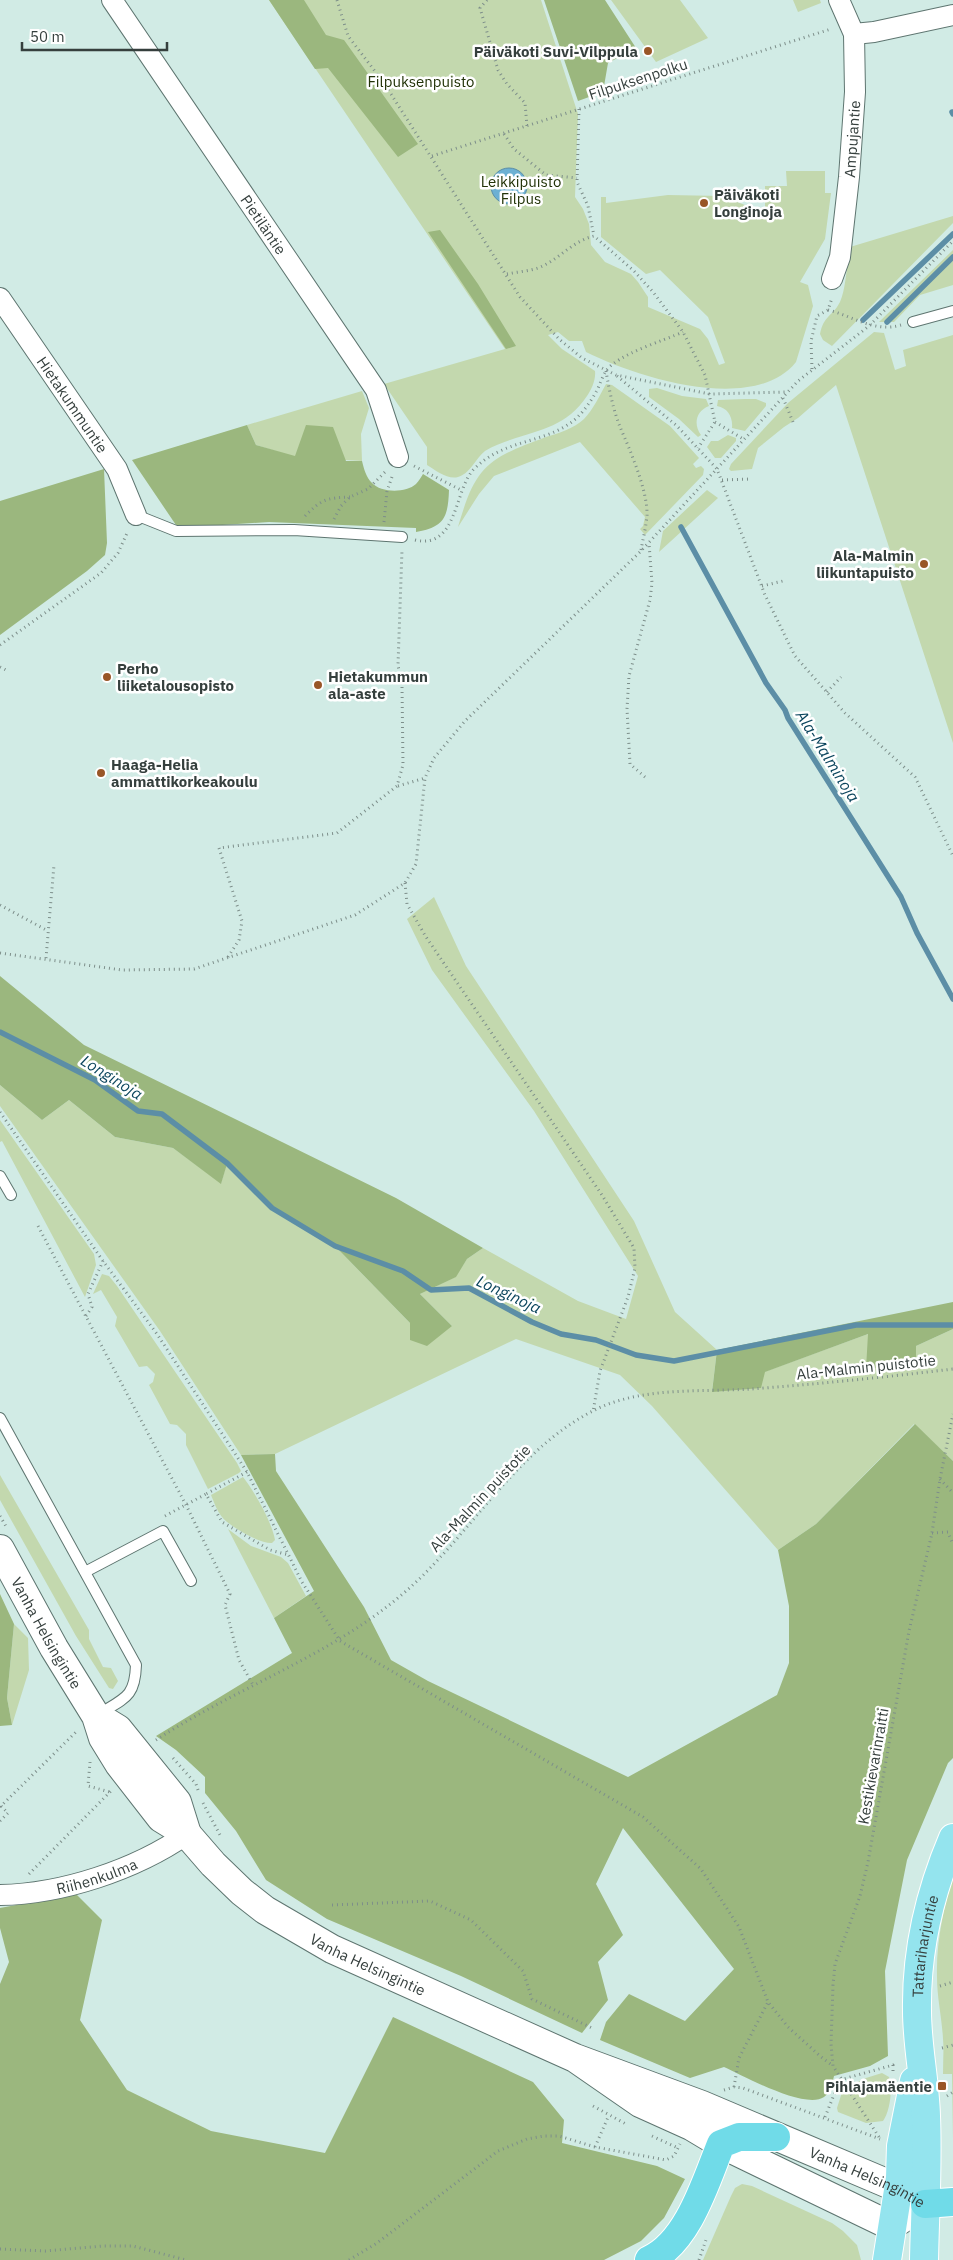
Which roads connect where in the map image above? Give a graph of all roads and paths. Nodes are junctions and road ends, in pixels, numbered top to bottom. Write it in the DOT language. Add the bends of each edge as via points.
graph roads {
  1 [pos="112,0"];
  2 [pos="337,0"];
  3 [pos="487,0"];
  4 [pos="839,0"];
  5 [pos="953,15"];
  6 [pos="851,26"];
  7 [pos="579,109"];
  8 [pos="528,126"];
  9 [pos="504,134"];
  10 [pos="432,156"];
  11 [pos="577,178"];
  12 [pos="594,236"];
  13 [pos="953,241"];
  14 [pos="507,274"];
  15 [pos="832,279"];
  16 [pos="0,298"];
  17 [pos="953,310"];
  18 [pos="913,322"];
  19 [pos="869,326"];
  20 [pos="683,332"];
  21 [pos="812,369"];
  22 [pos="606,370"];
  23 [pos="616,375"];
  24 [pos="788,392"];
  25 [pos="710,394"];
  26 [pos="783,398"];
  27 [pos="715,422"];
  28 [pos="792,422"];
  29 [pos="745,440"];
  30 [pos="698,448"];
  31 [pos="398,457"];
  32 [pos="717,470"];
  33 [pos="751,479"];
  34 [pos="722,480"];
  35 [pos="461,490"];
  36 [pos="350,497"];
  37 [pos="136,515"];
  38 [pos="294,530"];
  39 [pos="323,531"];
  40 [pos="385,534"];
  41 [pos="402,537"];
  42 [pos="649,542"];
  43 [pos="641,551"];
  44 [pos="783,581"];
  45 [pos="762,586"];
  46 [pos="0,645"];
  47 [pos="0,667"];
  48 [pos="8,671"];
  49 [pos="841,677"];
  50 [pos="827,692"];
  51 [pos="645,777"];
  52 [pos="424,778"];
  53 [pos="397,786"];
  54 [pos="953,856"];
  55 [pos="54,865"];
  56 [pos="405,883"];
  57 [pos="0,905"];
  58 [pos="48,931"];
  59 [pos="0,954"];
  60 [pos="46,958"];
  61 [pos="228,958"];
  62 [pos="0,1112"];
  63 [pos="0,1176"];
  64 [pos="11,1194"];
  65 [pos="38,1226"];
  66 [pos="103,1261"];
  67 [pos="86,1316"];
  68 [pos="953,1369"];
  69 [pos="593,1412"];
  70 [pos="953,1414"];
  71 [pos="0,1418"];
  72 [pos="247,1472"];
  73 [pos="940,1479"];
  74 [pos="953,1493"];
  75 [pos="206,1494"];
  76 [pos="186,1505"];
  77 [pos="176,1510"];
  78 [pos="932,1533"];
  79 [pos="953,1545"];
  80 [pos="0,1549"];
  81 [pos="289,1555"];
  82 [pos="85,1572"];
  83 [pos="191,1581"];
  84 [pos="340,1640"];
  85 [pos="253,1685"];
  86 [pos="96,1716"];
  87 [pos="152,1744"];
  88 [pos="170,1756"];
  89 [pos="90,1757"];
  90 [pos="116,1786"];
  91 [pos="110,1792"];
  92 [pos="199,1792"];
  93 [pos="202,1801"];
  94 [pos="1,1806"];
  95 [pos="0,1821"];
  96 [pos="187,1834"];
  97 [pos="222,1838"];
  98 [pos="953,1838"];
  99 [pos="4,1895"];
  100 [pos="332,1905"];
  101 [pos="768,2002"];
  102 [pos="594,2029"];
  103 [pos="574,2058"];
  104 [pos="920,2058"];
  105 [pos="893,2065"];
  106 [pos="833,2066"];
  107 [pos="840,2080"];
  108 [pos="734,2086"];
  109 [pos="716,2092"];
  110 [pos="609,2115"];
  111 [pos="825,2117"];
  112 [pos="776,2137"];
  113 [pos="665,2142"];
  114 [pos="721,2144"];
  115 [pos="595,2147"];
  116 [pos="898,2188"];
  117 [pos="953,2202"];
  118 [pos="925,2204"];
  119 [pos="891,2226"];
  120 [pos="0,2249"];
  121 [pos="186,2260"];
  122 [pos="349,2260"];
  123 [pos="649,2260"];
  124 [pos="888,2260"];
  125 [pos="924,2260"];
  1 -- 31 [label="street, Pietiläntie" via="376,390"];
  2 -- 10 [label="path" via="348,36 384,83"];
  3 -- 8 [label="path" via="480,8 498,70 525,103"];
  4 -- 6 [label="street, Ampujantie"];
  5 -- 6 [label="street" via="874,32"];
  6 -- 7 [label="path, Filpuksenpolku" via="837,27"];
  6 -- 15 [label="street, Ampujantie" via="855,92 850,169 840,257"];
  7 -- 8 [label="path, Filpuksenpolku"];
  7 -- 11 [label="path"];
  8 -- 9 [label="path, Filpuksenpolku"];
  9 -- 10 [label="path, Filpuksenpolku"];
  9 -- 11 [label="path" via="514,149 546,175"];
  10 -- 14 [label="path"];
  11 -- 12 [label="path" via="588,206"];
  12 -- 14 [label="path" via="580,239 538,268"];
  12 -- 20 [label="path" via="634,270"];
  13 -- 19 [label="path"];
  14 -- 22 [label="path" via="520,297 559,339 582,358"];
  16 -- 37 [label="street, Hietakummuntie" via="117,469"];
  17 -- 18 [label="lane"];
  18 -- 19 [label="path" via="888,329"];
  19 -- 21 [label="path"];
  19 -- 21 [label="path" via="828,310 817,316 811,341"];
  20 -- 22 [label="path" via="623,357"];
  20 -- 25 [label="path" via="705,375"];
  21 -- 24 [label="path"];
  22 -- 23 [label="path"];
  22 -- 35 [label="path" via="596,393 571,423 492,455 473,470"];
  22 -- 43 [label="path" via="619,425 634,456 646,505"];
  23 -- 25 [label="path"];
  23 -- 30 [label="path"];
  24 -- 25 [label="path"];
  24 -- 26 [label="path"];
  25 -- 27 [label="path"];
  26 -- 28 [label="path"];
  26 -- 29 [label="path"];
  27 -- 29 [label="path"];
  27 -- 30 [label="path"];
  29 -- 32 [label="path"];
  30 -- 32 [label="path"];
  31 -- 35 [label="path"];
  31 -- 36 [label="path" via="368,490"];
  31 -- 40 [label="path" via="387,491"];
  32 -- 34 [label="path"];
  32 -- 42 [label="path"];
  33 -- 34 [label="path"];
  34 -- 45 [label="path"];
  35 -- 41 [label="path" via="459,504 451,520 436,538 418,540"];
  36 -- 38 [label="path" via="328,498 320,502"];
  36 -- 39 [label="path"];
  37 -- 38 [label="lane" via="176,531"];
  37 -- 46 [label="path" via="118,553 101,574"];
  38 -- 39 [label="lane"];
  39 -- 40 [label="lane"];
  40 -- 41 [label="lane"];
  41 -- 53 [label="path" via="398,665 402,686 403,765"];
  42 -- 43 [label="path"];
  42 -- 51 [label="path" via="650,600 629,676 627,709 630,764"];
  43 -- 52 [label="path" via="466,721 434,758"];
  44 -- 45 [label="path"];
  45 -- 50 [label="path" via="795,656"];
  47 -- 48 [label="path"];
  49 -- 50 [label="path"];
  50 -- 54 [label="path" via="844,713 915,777"];
  52 -- 53 [label="path"];
  52 -- 56 [label="path" via="416,864"];
  53 -- 61 [label="path" via="337,833 219,848 242,921 240,940"];
  55 -- 58 [label="path"];
  56 -- 61 [label="path" via="355,914"];
  56 -- 69 [label="path" via="407,904 426,937 602,1194 634,1248 628,1297 602,1366"];
  57 -- 58 [label="path"];
  58 -- 60 [label="path"];
  59 -- 60 [label="path"];
  60 -- 61 [label="path" via="122,970 194,969"];
  62 -- 66 [label="path"];
  63 -- 64 [label="lane"];
  65 -- 67 [label="path"];
  66 -- 67 [label="path" via="88,1294 92,1307"];
  66 -- 72 [label="path" via="157,1334"];
  67 -- 76 [label="path"];
  68 -- 69 [label="path, Ala-Malmin puistotie" via="770,1388 657,1394 624,1399"];
  69 -- 84 [label="path, Ala-Malmin puistotie" via="578,1420 531,1458 405,1592"];
  70 -- 73 [label="path, Kestikievarinraitti"];
  71 -- 82 [label="lane"];
  72 -- 75 [label="path"];
  72 -- 81 [label="path"];
  73 -- 74 [label="path"];
  73 -- 78 [label="path, Kestikievarinraitti"];
  75 -- 76 [label="path"];
  75 -- 81 [label="path" via="222,1522 270,1550"];
  76 -- 77 [label="path"];
  76 -- 85 [label="path" via="230,1594 225,1605 239,1660"];
  78 -- 79 [label="path" via="948,1532"];
  78 -- 106 [label="path, Kestikievarinraitti" via="909,1631 860,1896 835,1964 832,1985"];
  80 -- 86 [label="main road, Vanha Helsingintie" via="54,1648"];
  81 -- 84 [label="path" via="302,1582"];
  82 -- 83 [label="lane" via="163,1531"];
  82 -- 86 [label="lane" via="136,1665 136,1683 130,1694"];
  84 -- 85 [label="path, Ala-Malmin puistotie"];
  84 -- 101 [label="path" via="643,1817 701,1868 739,1927"];
  85 -- 87 [label="path, Ala-Malmin puistotie"];
  86 -- 94 [label="path"];
  86 -- 96 [label="main road, Vanha Helsingintie" via="118,1729 177,1802"];
  88 -- 92 [label="path" via="196,1784"];
  89 -- 91 [label="path" via="88,1786"];
  90 -- 91 [label="path"];
  91 -- 99 [label="path"];
  93 -- 97 [label="path"];
  94 -- 95 [label="path" via="8,1813"];
  96 -- 99 [label="street, Riihenkulma" via="164,1850 88,1881 50,1892"];
  96 -- 103 [label="main road, Vanha Helsingintie" via="242,1892 311,1938"];
  98 -- 104 [label="main road, Tattariharjuntie" via="941,1865 924,1933 917,2003"];
  100 -- 102 [label="path" via="430,1901 471,1920 523,1971 532,1999"];
  101 -- 106 [label="path" via="788,2027"];
  101 -- 108 [label="path" via="739,2058"];
  103 -- 112 [label="main road, Vanha Helsingintie" via="702,2105"];
  103 -- 114 [label="main road, Vanha Helsingintie" via="640,2103 691,2126"];
  104 -- 116 [label="main road, Tattariharjuntie" via="909,2098"];
  104 -- 118 [label="main road, Tattariharjuntie" via="925,2086"];
  105 -- 107 [label="path"];
  106 -- 107 [label="path, Kestikievarinraitti"];
  107 -- 111 [label="path"];
  107 -- 111 [label="path, Kestikievarinraitti" via="881,2140"];
  108 -- 109 [label="path"];
  108 -- 111 [label="path"];
  110 -- 115 [label="path"];
  112 -- 114 [label="highway" via="739,2137"];
  112 -- 116 [label="main road, Vanha Helsingintie"];
  113 -- 115 [label="path" via="678,2148 674,2156 666,2160"];
  114 -- 119 [label="main road, Vanha Helsingintie"];
  114 -- 123 [label="highway" via="677,2239 661,2255"];
  115 -- 122 [label="path" via="559,2136 544,2136 498,2151 377,2243"];
  116 -- 118 [label="main road, Vanha Helsingintie"];
  116 -- 119 [label="main road"];
  117 -- 118 [label="highway"];
  118 -- 119 [label="main road, Vanha Helsingintie"];
  118 -- 125 [label="main road"];
  119 -- 124 [label="main road"];
  120 -- 121 [label="path" via="45,2251 133,2246"];
}
